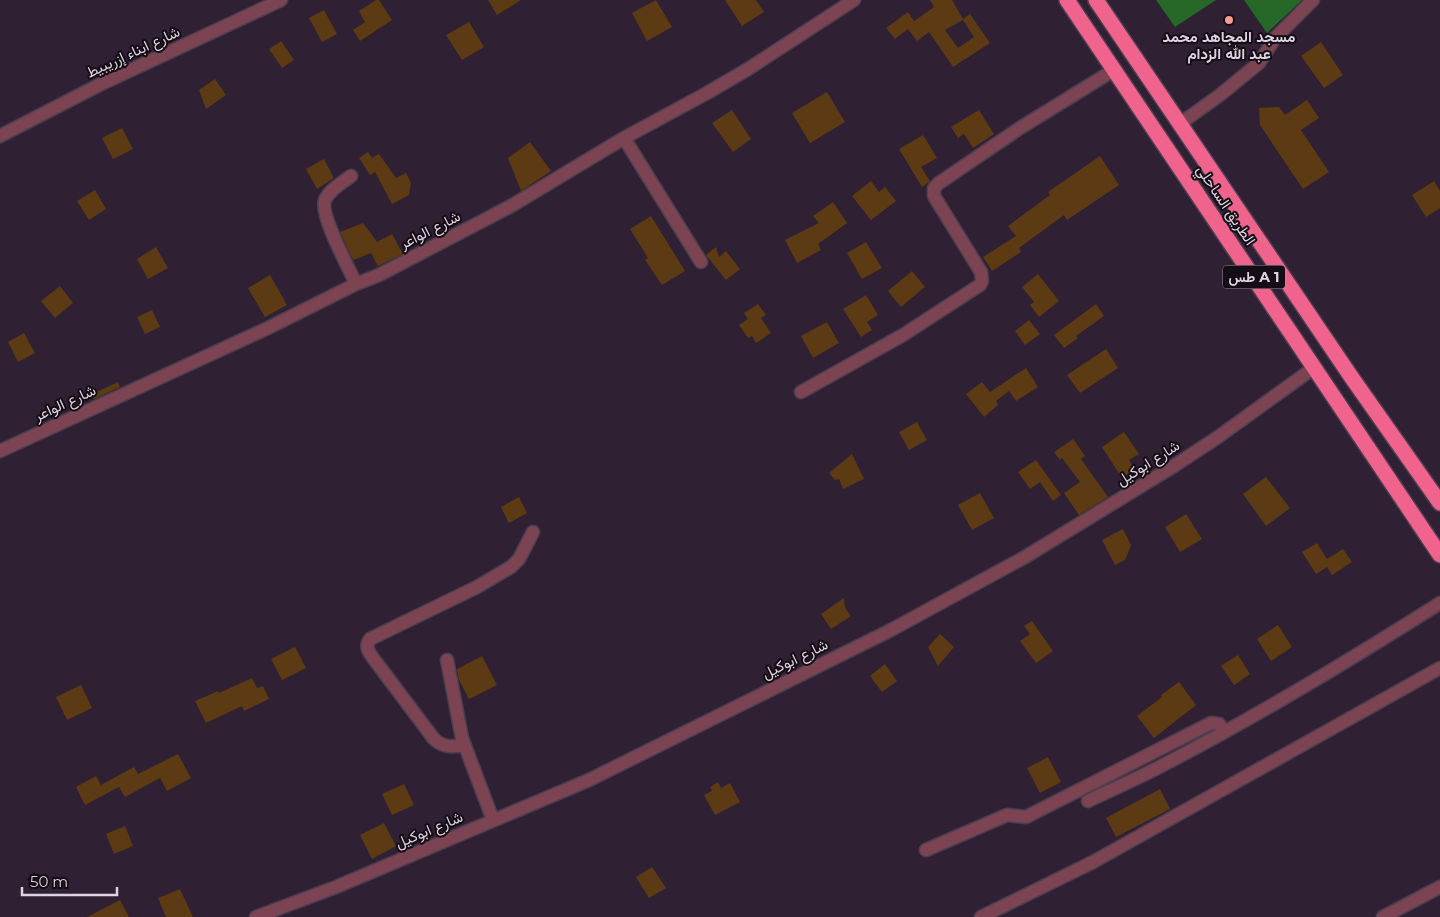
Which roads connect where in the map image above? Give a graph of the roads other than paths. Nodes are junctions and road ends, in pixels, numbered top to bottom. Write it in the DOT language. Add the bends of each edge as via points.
graph roads {
  1 [pos="281,0"];
  2 [pos="854,0"];
  3 [pos="1067,0"];
  4 [pos="1096,0"];
  5 [pos="1313,0"];
  6 [pos="1114,70"];
  7 [pos="1181,123"];
  8 [pos="0,136"];
  9 [pos="624,138"];
  10 [pos="351,176"];
  11 [pos="701,262"];
  12 [pos="356,284"];
  13 [pos="1315,367"];
  14 [pos="801,392"];
  15 [pos="0,451"];
  16 [pos="1440,503"];
  17 [pos="532,532"];
  18 [pos="1440,555"];
  19 [pos="1440,604"];
  20 [pos="447,660"];
  21 [pos="1440,668"];
  22 [pos="1224,732"];
  23 [pos="465,745"];
  24 [pos="1088,801"];
  25 [pos="493,820"];
  26 [pos="926,850"];
  27 [pos="1440,886"];
  28 [pos="256,917"];
  29 [pos="981,917"];
  30 [pos="1383,917"];
  1 -- 8 [label="street, شارع ابناء إزريبيط" via="99,85"];
  2 -- 9 [label="street, شارع الواعر" via="707,93"];
  3 -- 6 [label="highway, الطريق الساحلي / طس A 1"];
  4 -- 7 [label="highway, الطريق الساحلي / طس A 1"];
  5 -- 7 [label="street" via="1275,38 1259,63"];
  6 -- 13 [label="highway, الطريق الساحلي / طس A 1"];
  6 -- 14 [label="street" via="1020,128 934,188 934,196 981,272 980,285 903,335"];
  7 -- 16 [label="highway, الطريق الساحلي / طس A 1"];
  9 -- 11 [label="street"];
  9 -- 12 [label="street, شارع الواعر" via="511,206"];
  10 -- 12 [label="street" via="330,192 324,204 326,219"];
  12 -- 15 [label="street, شارع الواعر"];
  13 -- 18 [label="highway, الطريق الساحلي / طس A 1"];
  13 -- 25 [label="street, شارع ابوكيل" via="1196,452 968,589 589,780"];
  17 -- 23 [label="street" via="519,559 511,567 370,639 367,644 373,658 434,739 446,746"];
  19 -- 22 [label="street"];
  20 -- 23 [label="street"];
  21 -- 29 [label="street" via="1094,862"];
  22 -- 24 [label="street"];
  22 -- 26 [label="street" via="1219,724 1211,723 1026,817 1007,814"];
  23 -- 25 [label="street"];
  25 -- 28 [label="street, شارع ابوكيل" via="336,887"];
  27 -- 30 [label="street"];
}
